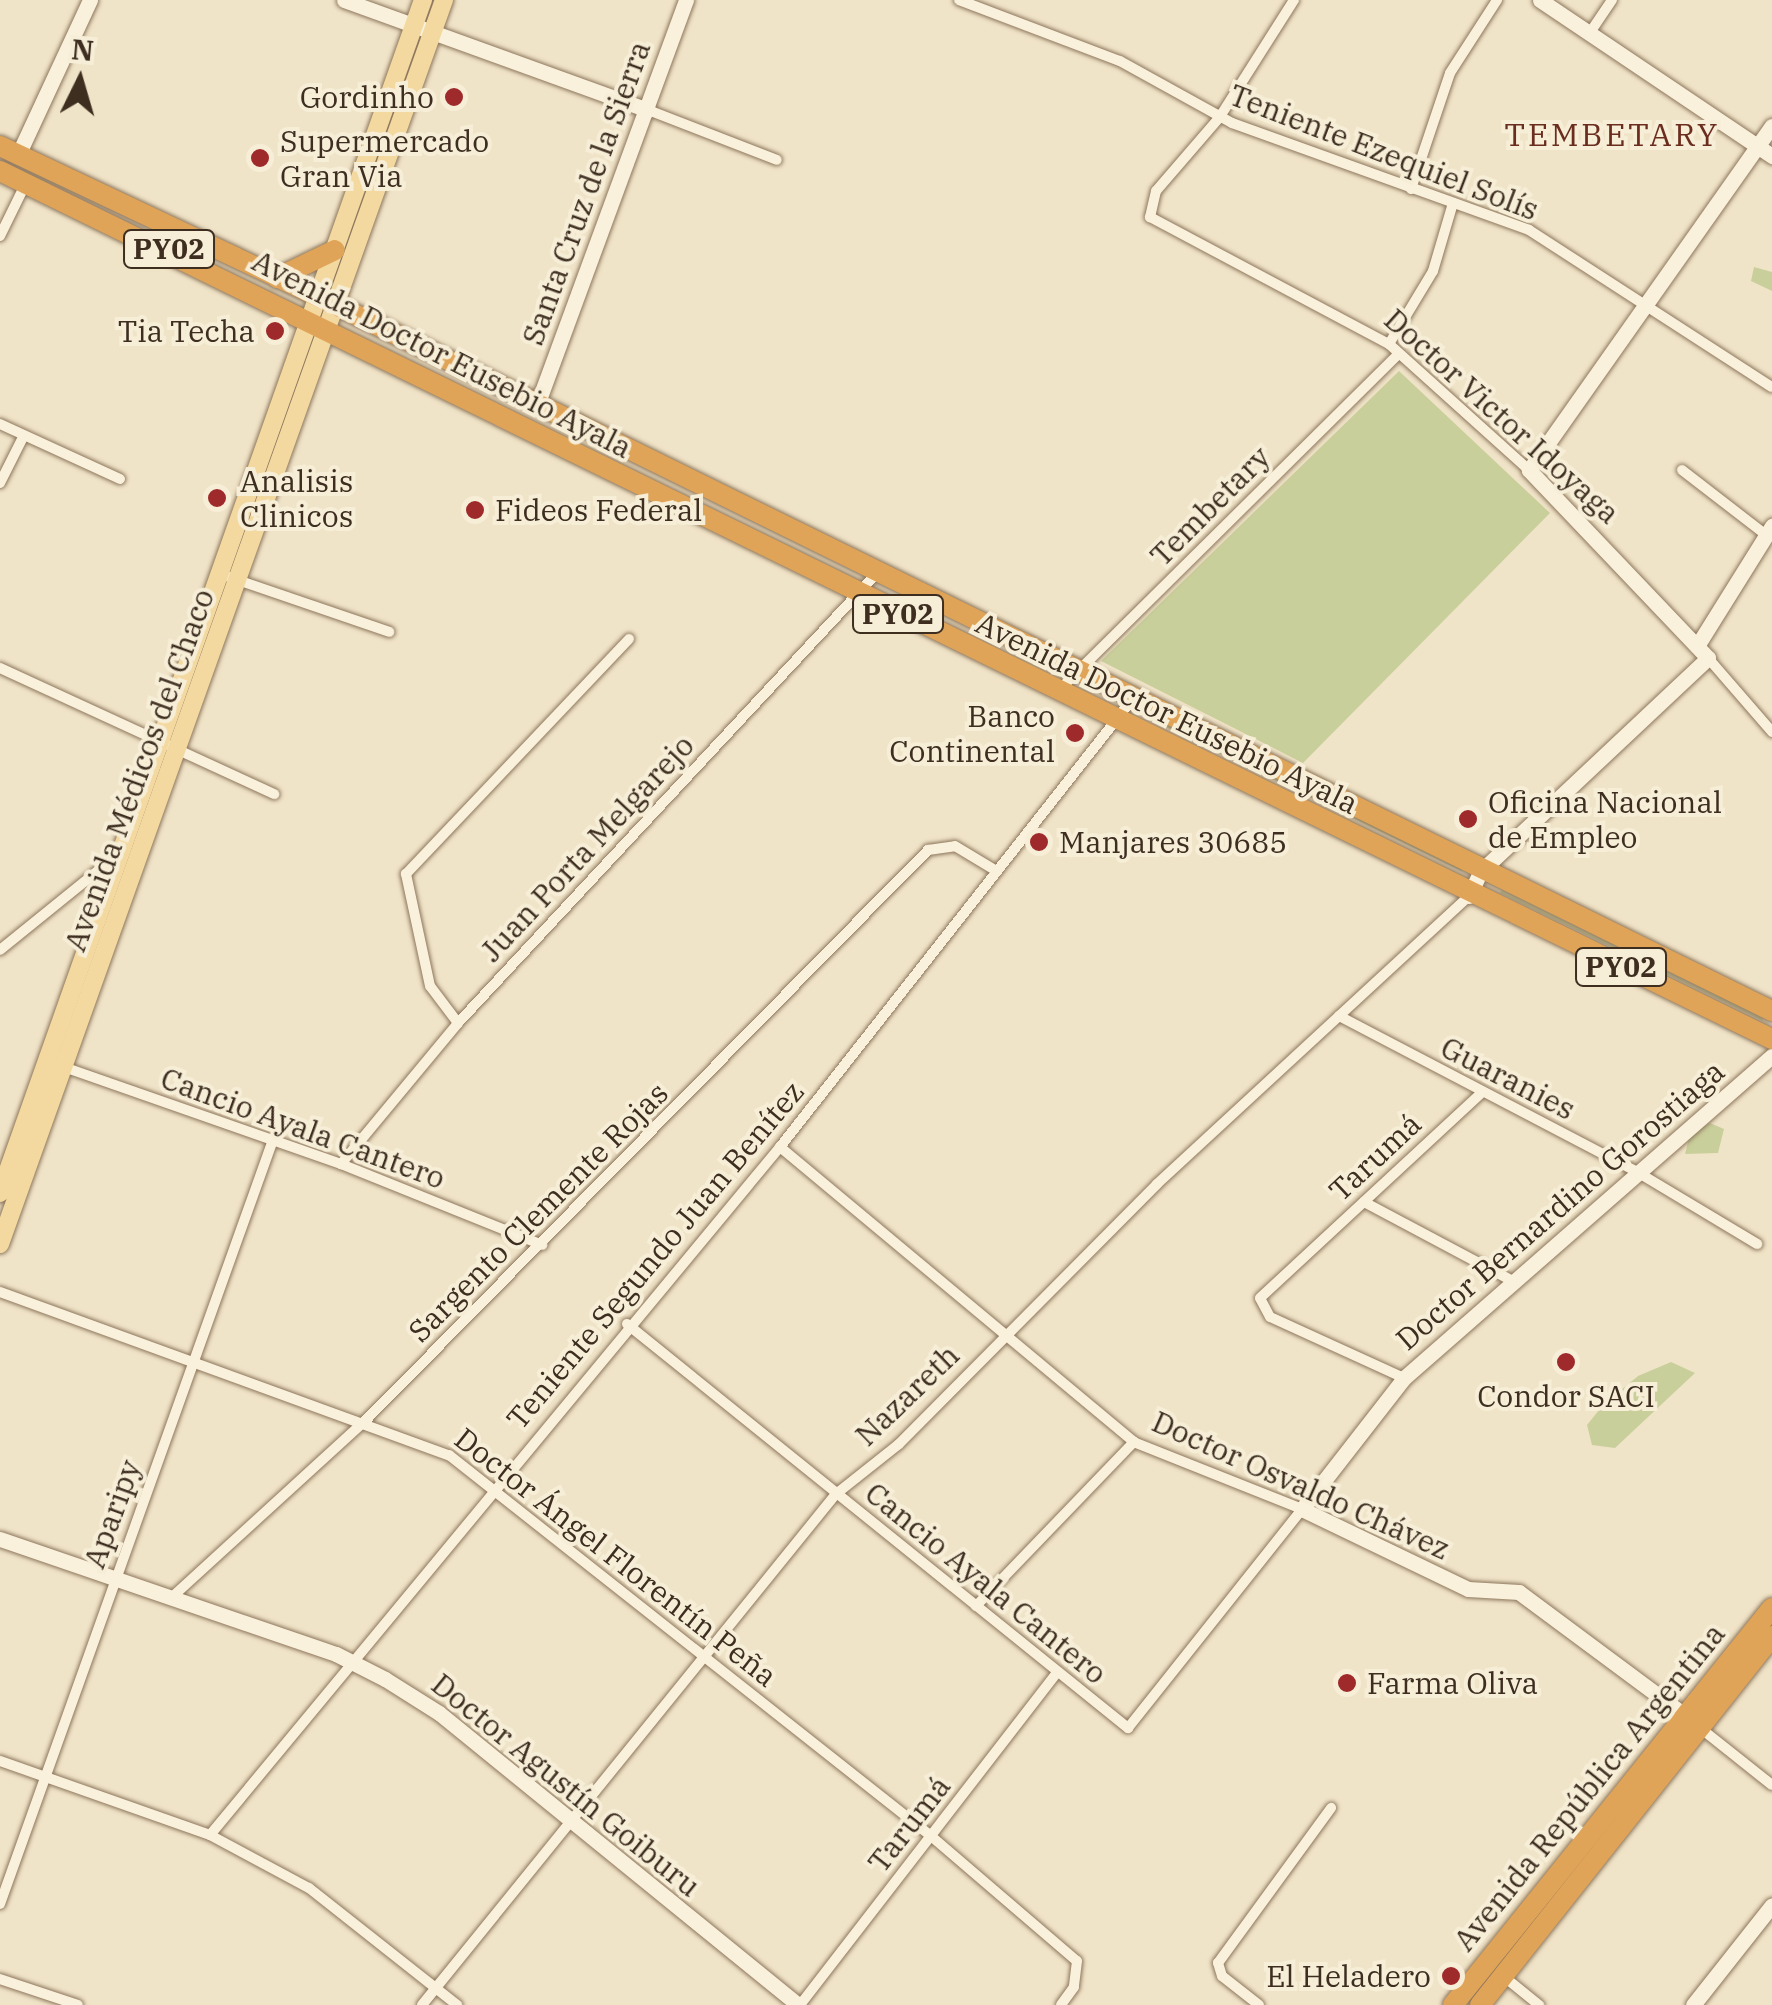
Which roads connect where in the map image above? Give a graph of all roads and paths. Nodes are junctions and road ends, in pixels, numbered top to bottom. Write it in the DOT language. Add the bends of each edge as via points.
graph roads {
  1 [pos="90,0"];
  2 [pos="344,0"];
  3 [pos="423,0"];
  4 [pos="444,0"];
  5 [pos="686,0"];
  6 [pos="959,0"];
  7 [pos="1294,0"];
  8 [pos="1497,0"];
  9 [pos="1540,0"];
  10 [pos="1612,0"];
  11 [pos="423,29"];
  12 [pos="1589,34"];
  13 [pos="648,110"];
  14 [pos="1219,118"];
  15 [pos="1772,126"];
  16 [pos="9,150"];
  17 [pos="1765,151"];
  18 [pos="777,160"];
  19 [pos="0,172"];
  20 [pos="26,184"];
  21 [pos="1411,189"];
  22 [pos="1454,204"];
  23 [pos="0,236"];
  24 [pos="335,250"];
  25 [pos="277,278"];
  26 [pos="1647,308"];
  27 [pos="323,312"];
  28 [pos="1389,344"];
  29 [pos="1400,354"];
  30 [pos="1772,387"];
  31 [pos="537,405"];
  32 [pos="0,424"];
  33 [pos="22,437"];
  34 [pos="1530,470"];
  35 [pos="1682,470"];
  36 [pos="120,479"];
  37 [pos="0,484"];
  38 [pos="742,507"];
  39 [pos="727,532"];
  40 [pos="1770,533"];
  41 [pos="877,573"];
  42 [pos="229,577"];
  43 [pos="857,594"];
  44 [pos="389,632"];
  45 [pos="629,639"];
  46 [pos="1702,652"];
  47 [pos="0,668"];
  48 [pos="1076,674"];
  49 [pos="1056,693"];
  50 [pos="1131,701"];
  51 [pos="1114,722"];
  52 [pos="1772,732"];
  53 [pos="158,742"];
  54 [pos="176,751"];
  55 [pos="274,794"];
  56 [pos="128,856"];
  57 [pos="995,870"];
  58 [pos="1480,872"];
  59 [pos="1470,896"];
  60 [pos="0,950"];
  61 [pos="1772,1011"];
  62 [pos="1339,1016"];
  63 [pos="458,1023"];
  64 [pos="1772,1039"];
  65 [pos="1772,1056"];
  66 [pos="54,1064"];
  67 [pos="1480,1094"];
  68 [pos="273,1140"];
  69 [pos="780,1147"];
  70 [pos="342,1164"];
  71 [pos="1640,1173"];
  72 [pos="0,1193"];
  73 [pos="1364,1202"];
  74 [pos="0,1244"];
  75 [pos="1758,1244"];
  76 [pos="542,1245"];
  77 [pos="1510,1280"];
  78 [pos="0,1292"];
  79 [pos="628,1324"];
  80 [pos="1009,1334"];
  81 [pos="194,1360"];
  82 [pos="1404,1378"];
  83 [pos="365,1420"];
  84 [pos="1134,1442"];
  85 [pos="496,1489"];
  86 [pos="836,1494"];
  87 [pos="1302,1509"];
  88 [pos="0,1539"];
  89 [pos="116,1580"];
  90 [pos="171,1598"];
  91 [pos="976,1606"];
  92 [pos="1772,1608"];
  93 [pos="1772,1636"];
  94 [pos="704,1656"];
  95 [pos="356,1664"];
  96 [pos="1056,1672"];
  97 [pos="1691,1721"];
  98 [pos="1128,1728"];
  99 [pos="0,1761"];
  100 [pos="42,1776"];
  101 [pos="1772,1785"];
  102 [pos="1331,1808"];
  103 [pos="566,1823"];
  104 [pos="210,1835"];
  105 [pos="931,1836"];
  106 [pos="0,1904"];
  107 [pos="1772,1905"];
  108 [pos="1485,1962"];
  109 [pos="1503,1976"];
  110 [pos="0,1978"];
  111 [pos="435,1988"];
  112 [pos="78,2005"];
  113 [pos="422,2005"];
  114 [pos="457,2005"];
  115 [pos="799,2005"];
  116 [pos="1061,2005"];
  117 [pos="1259,2005"];
  118 [pos="1454,2005"];
  119 [pos="1480,2005"];
  120 [pos="1538,2005"];
  121 [pos="1694,2005"];
  1 -- 16 [label="street"];
  2 -- 11 [label="street"];
  3 -- 11 [label="main road"];
  4 -- 11 [label="main road"];
  5 -- 13 [label="street, Santa Cruz de la Sierra"];
  6 -- 14 [label="street, Teniente Ezequiel Solís" via="1120,61"];
  7 -- 14 [label="street"];
  8 -- 21 [label="street" via="1450,74"];
  9 -- 12 [label="street"];
  10 -- 12 [label="street"];
  11 -- 13 [label="street"];
  11 -- 24 [label="main road"];
  11 -- 27 [label="main road"];
  12 -- 17 [label="street"];
  13 -- 18 [label="street"];
  13 -- 31 [label="street, Santa Cruz de la Sierra"];
  14 -- 21 [label="street, Teniente Ezequiel Solís"];
  14 -- 28 [label="street, Doctor Victor Idoyaga" via="1149,206 1157,225 1345,315"];
  15 -- 17 [label="street"];
  16 -- 25 [label="highway, Avenida Doctor Eusebio Ayala / PY02"];
  17 -- 26 [label="street"];
  19 -- 20 [label="highway, Avenida Doctor Eusebio Ayala / PY02"];
  20 -- 23 [label="street"];
  20 -- 27 [label="highway, Avenida Doctor Eusebio Ayala / PY02"];
  21 -- 22 [label="street, Teniente Ezequiel Solís"];
  22 -- 26 [label="street, Teniente Ezequiel Solís" via="1529,230"];
  22 -- 28 [label="street" via="1433,271"];
  24 -- 25 [label="highway"];
  24 -- 27 [label="main road"];
  25 -- 27 [label="highway, Avenida Doctor Eusebio Ayala / PY02"];
  26 -- 30 [label="street, Teniente Ezequiel Solís"];
  26 -- 34 [label="street"];
  27 -- 31 [label="highway, Avenida Doctor Eusebio Ayala / PY02"];
  27 -- 39 [label="highway, Avenida Doctor Eusebio Ayala / PY02"];
  27 -- 42 [label="main road, Avenida Médicos del Chaco"];
  28 -- 29 [label="street, Doctor Victor Idoyaga"];
  29 -- 34 [label="street, Doctor Victor Idoyaga"];
  29 -- 48 [label="street, Tembetary"];
  31 -- 38 [label="highway, Avenida Doctor Eusebio Ayala / PY02"];
  32 -- 33 [label="street"];
  33 -- 36 [label="street"];
  33 -- 37 [label="street"];
  34 -- 46 [label="street, Doctor Victor Idoyaga"];
  35 -- 40 [label="street"];
  38 -- 39 [label="highway"];
  38 -- 41 [label="highway, Avenida Doctor Eusebio Ayala / PY02"];
  39 -- 43 [label="highway, Avenida Doctor Eusebio Ayala / PY02"];
  40 -- 46 [label="street"];
  41 -- 43 [label="street, Juan Porta Melgarejo"];
  41 -- 48 [label="highway, Avenida Doctor Eusebio Ayala / PY02"];
  42 -- 44 [label="street"];
  42 -- 53 [label="main road, Avenida Médicos del Chaco"];
  42 -- 54 [label="main road, Avenida Médicos del Chaco"];
  43 -- 49 [label="highway, Avenida Doctor Eusebio Ayala / PY02"];
  43 -- 63 [label="street, Juan Porta Melgarejo"];
  45 -- 63 [label="street" via="406,874 430,986"];
  46 -- 52 [label="street, Doctor Victor Idoyaga"];
  46 -- 58 [label="street"];
  47 -- 53 [label="street"];
  48 -- 49 [label="street, Tembetary"];
  48 -- 50 [label="highway, Avenida Doctor Eusebio Ayala / PY02"];
  49 -- 51 [label="highway, Avenida Doctor Eusebio Ayala / PY02"];
  50 -- 51 [label="street, Teniente Segundo Juan Benítez"];
  50 -- 58 [label="highway, Avenida Doctor Eusebio Ayala / PY02"];
  51 -- 57 [label="street, Teniente Segundo Juan Benítez"];
  51 -- 59 [label="highway, Avenida Doctor Eusebio Ayala / PY02"];
  53 -- 54 [label="street"];
  53 -- 56 [label="main road, Avenida Médicos del Chaco"];
  54 -- 55 [label="street"];
  54 -- 56 [label="main road, Avenida Médicos del Chaco"];
  56 -- 60 [label="street"];
  56 -- 66 [label="main road, Avenida Médicos del Chaco"];
  57 -- 69 [label="street, Teniente Segundo Juan Benítez"];
  57 -- 76 [label="street, Sargento Clemente Rojas" via="949,844 928,850"];
  58 -- 59 [label="street, Nazareth"];
  58 -- 61 [label="highway, Avenida Doctor Eusebio Ayala / PY02"];
  59 -- 62 [label="street, Nazareth"];
  59 -- 64 [label="highway, Avenida Doctor Eusebio Ayala / PY02"];
  62 -- 67 [label="street, Guaranies"];
  62 -- 80 [label="street, Nazareth"];
  63 -- 70 [label="street, Juan Porta Melgarejo"];
  65 -- 71 [label="street, Doctor Bernardino Gorostiaga"];
  66 -- 68 [label="street, Cancio Ayala Cantero"];
  66 -- 72 [label="main road, Avenida Médicos del Chaco"];
  66 -- 74 [label="main road, Avenida Médicos del Chaco"];
  67 -- 71 [label="street, Guaranies"];
  67 -- 73 [label="street, Tarumá"];
  68 -- 70 [label="street, Cancio Ayala Cantero"];
  68 -- 81 [label="street, Aparipy"];
  69 -- 79 [label="street, Teniente Segundo Juan Benítez"];
  69 -- 80 [label="street, Doctor Osvaldo Chávez"];
  70 -- 76 [label="street, Cancio Ayala Cantero"];
  71 -- 75 [label="street, Guaranies"];
  71 -- 77 [label="street, Doctor Bernardino Gorostiaga"];
  73 -- 77 [label="street"];
  73 -- 82 [label="street, Tarumá" via="1260,1298 1270,1317"];
  76 -- 83 [label="street, Sargento Clemente Rojas"];
  77 -- 82 [label="street, Doctor Bernardino Gorostiaga"];
  78 -- 81 [label="street, Doctor Ángel Florentín Peña"];
  79 -- 85 [label="street, Teniente Segundo Juan Benítez"];
  79 -- 86 [label="street, Cancio Ayala Cantero"];
  80 -- 84 [label="street, Doctor Osvaldo Chávez"];
  80 -- 86 [label="street, Nazareth" via="899,1444"];
  81 -- 83 [label="street, Doctor Ángel Florentín Peña"];
  81 -- 89 [label="street, Aparipy"];
  82 -- 87 [label="street, Doctor Bernardino Gorostiaga"];
  83 -- 85 [label="street, Doctor Ángel Florentín Peña" via="449,1455"];
  83 -- 90 [label="street, Sargento Clemente Rojas"];
  84 -- 87 [label="street, Doctor Osvaldo Chávez"];
  84 -- 91 [label="street"];
  85 -- 94 [label="street, Doctor Ángel Florentín Peña"];
  85 -- 95 [label="street, Teniente Segundo Juan Benítez"];
  86 -- 91 [label="street, Cancio Ayala Cantero"];
  86 -- 94 [label="street, Nazareth"];
  87 -- 97 [label="street, Doctor Osvaldo Chávez" via="1468,1589 1519,1592"];
  87 -- 98 [label="street, Doctor Bernardino Gorostiaga"];
  88 -- 89 [label="street, Doctor Agustín Goiburu"];
  89 -- 90 [label="street, Doctor Agustín Goiburu"];
  89 -- 100 [label="street, Aparipy"];
  90 -- 95 [label="street, Doctor Agustín Goiburu"];
  91 -- 96 [label="street, Cancio Ayala Cantero"];
  92 -- 97 [label="highway, Avenida República Argentina"];
  93 -- 97 [label="highway, Avenida República Argentina"];
  94 -- 103 [label="street, Nazareth"];
  94 -- 105 [label="street, Doctor Ángel Florentín Peña"];
  95 -- 103 [label="street, Doctor Agustín Goiburu" via="438,1713"];
  95 -- 104 [label="street, Teniente Segundo Juan Benítez"];
  96 -- 98 [label="street, Cancio Ayala Cantero"];
  96 -- 105 [label="street, Tarumá"];
  97 -- 101 [label="street"];
  97 -- 108 [label="highway, Avenida República Argentina"];
  97 -- 109 [label="highway, Avenida República Argentina"];
  99 -- 100 [label="street"];
  100 -- 104 [label="street"];
  100 -- 106 [label="street, Aparipy"];
  102 -- 117 [label="street" via="1218,1963 1222,1976"];
  103 -- 111 [label="street, Nazareth"];
  103 -- 115 [label="street, Doctor Agustín Goiburu"];
  104 -- 111 [label="street" via="309,1888"];
  105 -- 115 [label="street, Tarumá"];
  105 -- 116 [label="street, Doctor Ángel Florentín Peña" via="1077,1961 1074,1987"];
  107 -- 121 [label="street"];
  108 -- 109 [label="street"];
  108 -- 118 [label="highway, Avenida República Argentina"];
  109 -- 119 [label="highway, Avenida República Argentina"];
  109 -- 120 [label="street"];
  110 -- 112 [label="street"];
  111 -- 113 [label="street, Nazareth"];
  111 -- 114 [label="street"];
}
